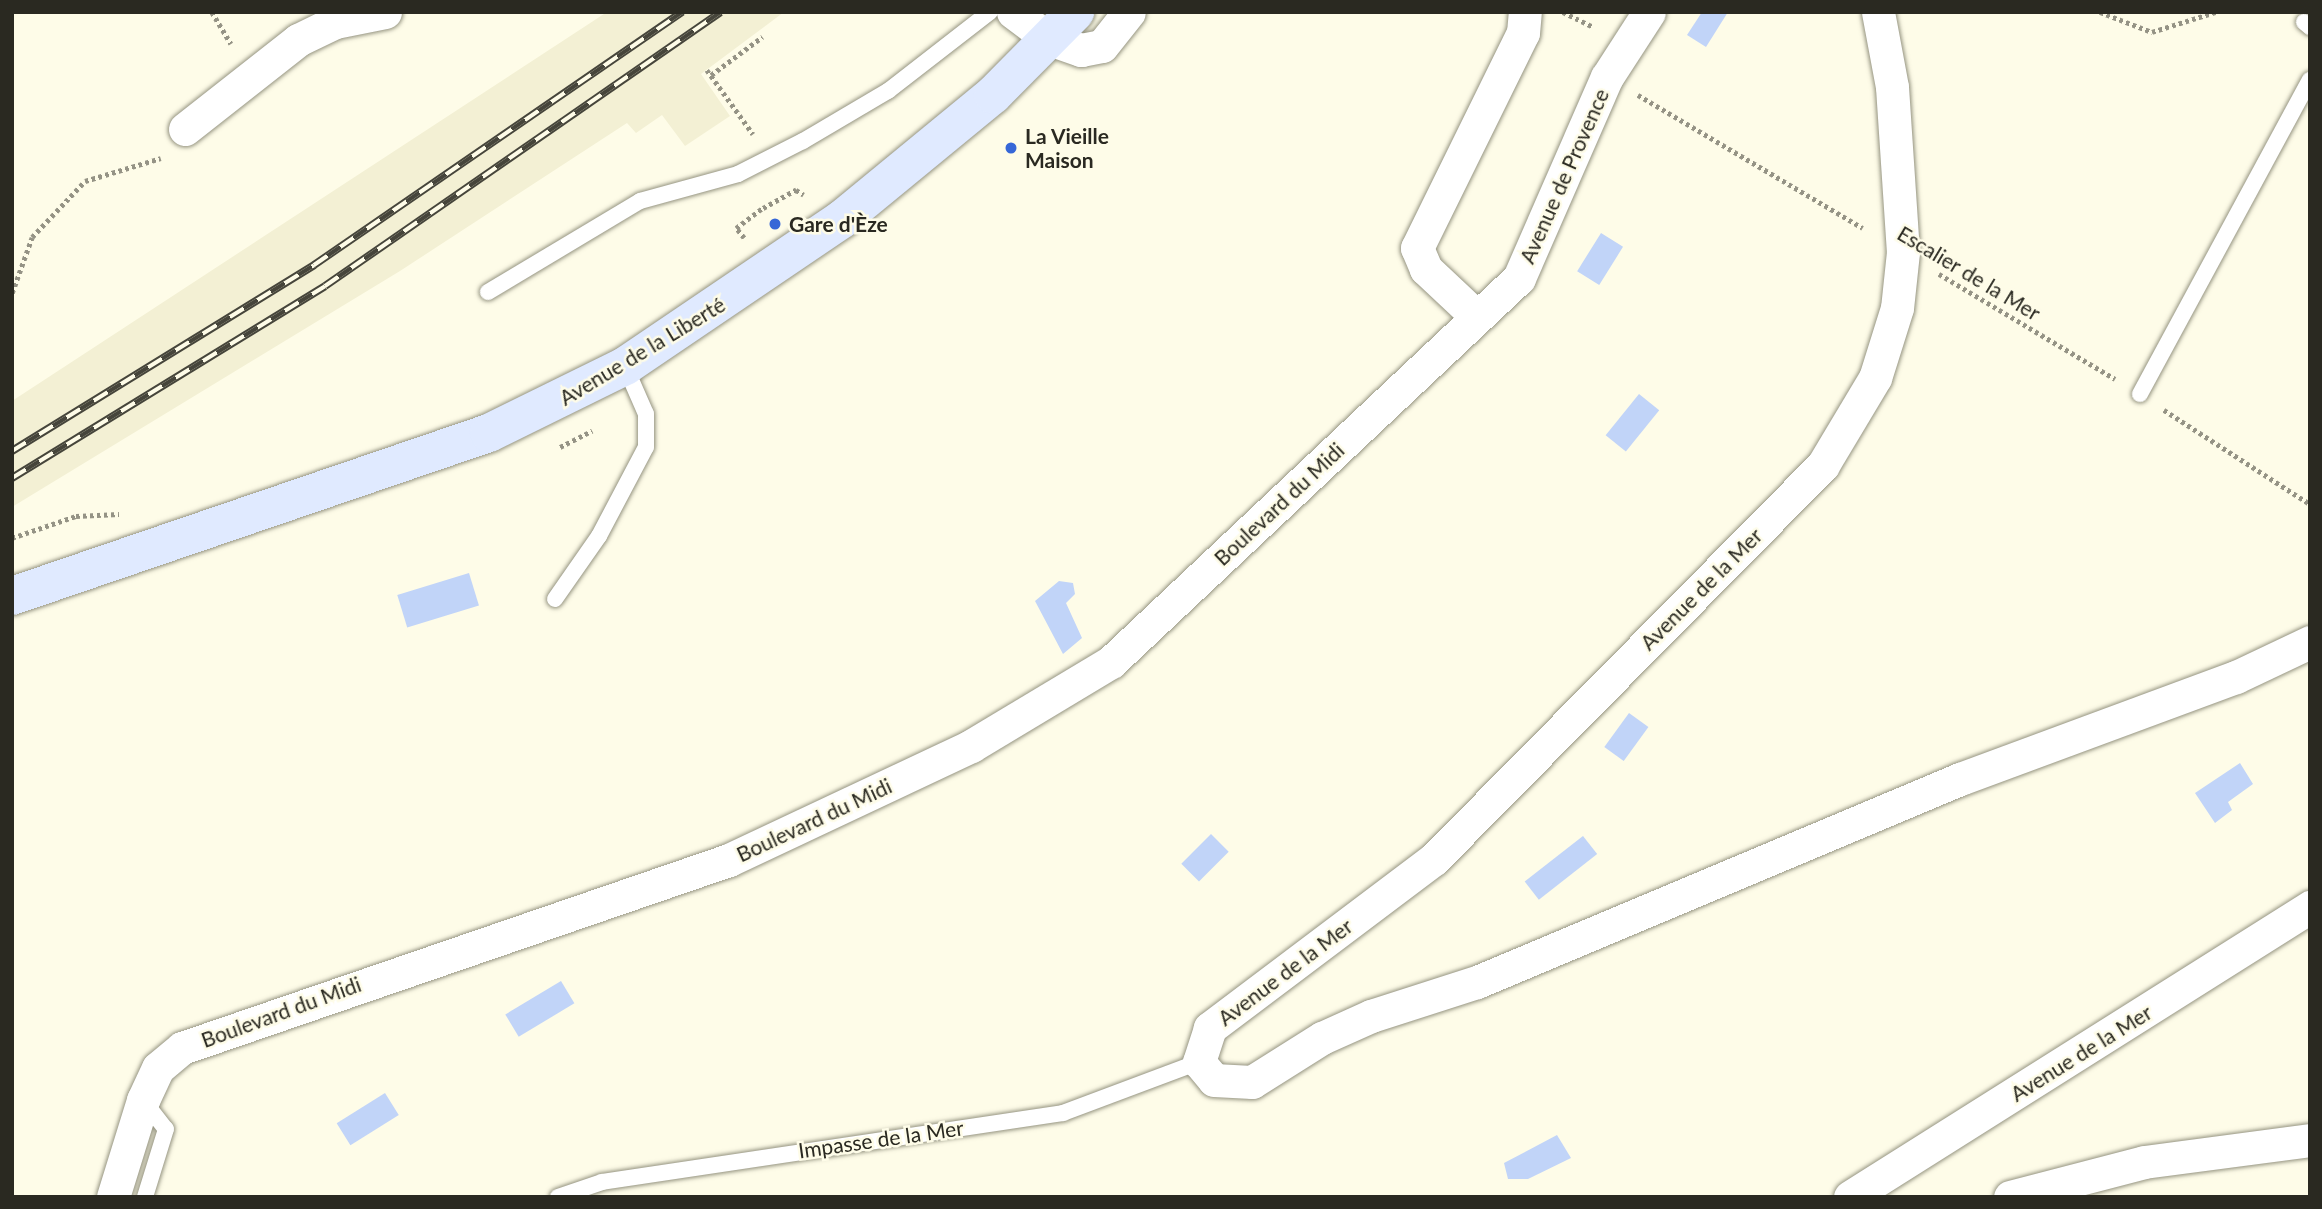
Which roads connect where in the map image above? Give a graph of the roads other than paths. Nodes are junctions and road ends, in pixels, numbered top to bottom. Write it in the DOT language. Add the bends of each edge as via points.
graph roads {
  1 [pos="385,12"];
  2 [pos="990,12"];
  3 [pos="1013,12"];
  4 [pos="1129,12"];
  5 [pos="1525,12"];
  6 [pos="1649,12"];
  7 [pos="1878,12"];
  8 [pos="1062,26"];
  9 [pos="2310,80"];
  10 [pos="185,129"];
  11 [pos="488,292"];
  12 [pos="1476,316"];
  13 [pos="625,366"];
  14 [pos="2140,394"];
  15 [pos="12,596"];
  16 [pos="555,599"];
  17 [pos="2310,642"];
  18 [pos="2310,907"];
  19 [pos="1199,1062"];
  20 [pos="144,1100"];
  21 [pos="2310,1140"];
  22 [pos="113,1197"];
  23 [pos="145,1197"];
  24 [pos="558,1197"];
  25 [pos="1850,1197"];
  26 [pos="2010,1197"];
  1 -- 10 [label="street" via="335,22 298,40"];
  2 -- 11 [label="lane" via="888,91 770,157 738,174 640,201"];
  3 -- 8 [label="street"];
  4 -- 8 [label="street" via="1102,46 1081,50"];
  5 -- 12 [label="street" via="1523,33 1417,248 1426,269"];
  6 -- 12 [label="street, Avenue de Provence" via="1607,77 1519,278"];
  7 -- 19 [label="street, Avenue de la Mer" via="1892,87 1903,252 1897,308 1875,378 1823,466 1434,859 1210,1028"];
  8 -- 13 [label="main road, Avenue de la Liberté" via="993,95 842,219"];
  9 -- 14 [label="lane"];
  12 -- 20 [label="street, Boulevard du Midi" via="1111,662 1051,700 971,746 729,860 474,942 182,1048 158,1068"];
  13 -- 15 [label="main road, Avenue de la Liberté" via="489,433"];
  13 -- 16 [label="lane" via="646,414 646,447 599,536"];
  17 -- 19 [label="street" via="2236,677 1960,779 1477,982 1371,1016 1322,1038 1252,1082 1214,1080"];
  18 -- 25 [label="street, Avenue de la Mer"];
  19 -- 24 [label="lane, Impasse de la Mer" via="1063,1113 601,1182"];
  20 -- 22 [label="street, Boulevard du Midi"];
  20 -- 23 [label="lane" via="166,1129"];
  21 -- 26 [label="street" via="2144,1162"];
}
